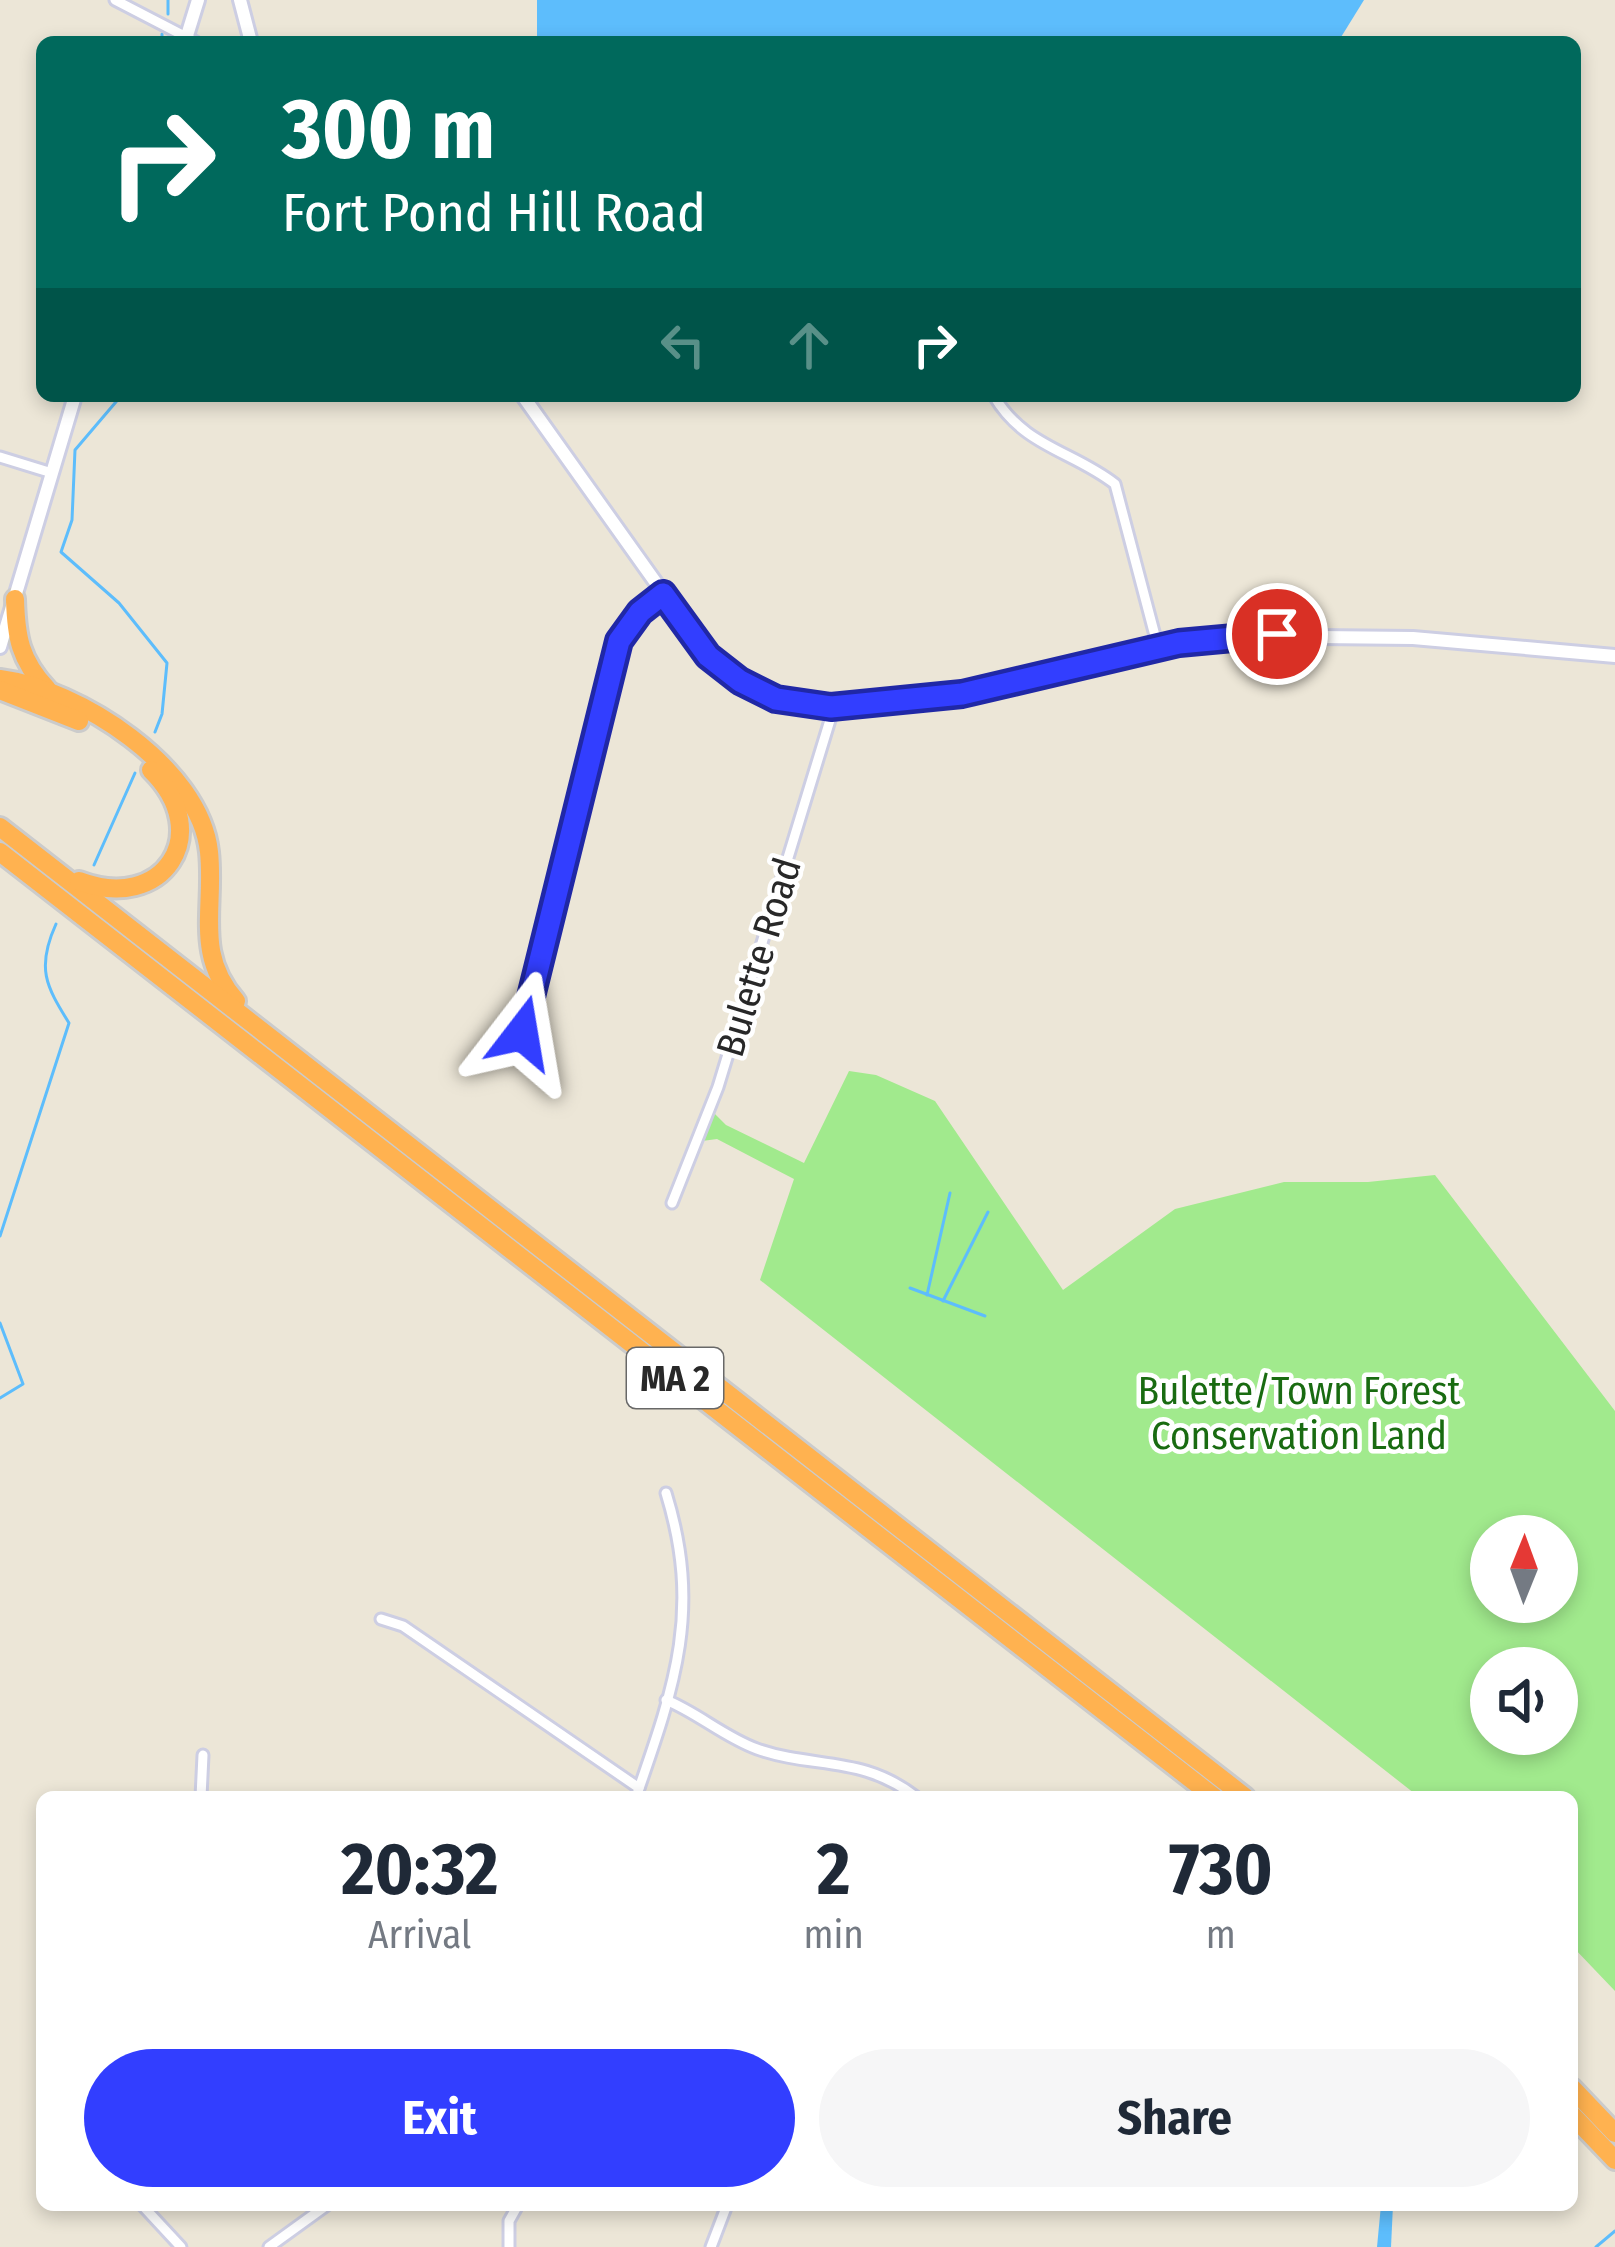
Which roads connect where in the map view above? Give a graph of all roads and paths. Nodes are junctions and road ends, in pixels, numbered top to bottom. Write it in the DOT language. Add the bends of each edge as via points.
graph roads {
  1 [pos="115,0"];
  2 [pos="198,0"];
  3 [pos="240,0"];
  4 [pos="182,36"];
  5 [pos="191,36"];
  6 [pos="249,36"];
  7 [pos="73,402"];
  8 [pos="527,402"];
  9 [pos="998,402"];
  10 [pos="0,457"];
  11 [pos="52,473"];
  12 [pos="663,594"];
  13 [pos="15,599"];
  14 [pos="0,647"];
  15 [pos="1158,647"];
  16 [pos="1615,656"];
  17 [pos="0,679"];
  18 [pos="0,690"];
  19 [pos="61,699"];
  20 [pos="35,705"];
  21 [pos="834,707"];
  22 [pos="1,715"];
  23 [pos="0,827"];
  24 [pos="0,852"];
  25 [pos="58,872"];
  26 [pos="142,951"];
  27 [pos="258,1028"];
  28 [pos="522,1033"];
  29 [pos="672,1203"];
  30 [pos="667,1493"];
  31 [pos="381,1619"];
  32 [pos="666,1700"];
  33 [pos="203,1755"];
  34 [pos="200,1791"];
  35 [pos="635,1791"];
  36 [pos="639,1791"];
  37 [pos="905,1791"];
  38 [pos="1206,1791"];
  39 [pos="1237,1791"];
  40 [pos="1578,2094"];
  41 [pos="1578,2121"];
  42 [pos="1615,2133"];
  43 [pos="1615,2160"];
  44 [pos="148,2211"];
  45 [pos="319,2211"];
  46 [pos="515,2211"];
  47 [pos="725,2211"];
  48 [pos="181,2247"];
  49 [pos="269,2247"];
  50 [pos="509,2247"];
  51 [pos="711,2247"];
  1 -- 4 [label="street"];
  2 -- 5 [label="street"];
  3 -- 6 [label="street"];
  7 -- 11 [label="street"];
  8 -- 12 [label="street"];
  9 -- 15 [label="street" via="1033,437 1114,484"];
  10 -- 11 [label="street"];
  11 -- 13 [label="street"];
  12 -- 21 [label="street" via="718,665 776,699"];
  12 -- 28 [label="street" via="619,641"];
  13 -- 14 [label="street"];
  13 -- 19 [label="highway" via="22,656"];
  15 -- 16 [label="street" via="1277,634"];
  15 -- 21 [label="street" via="962,694"];
  17 -- 19 [label="highway"];
  18 -- 20 [label="highway"];
  19 -- 27 [label="highway" via="153,755 187,791 206,830 211,961"];
  20 -- 22 [label="highway"];
  20 -- 25 [label="highway" via="127,749 167,788 181,819 175,855 142,885 115,891"];
  21 -- 29 [label="street, Bulette Road" via="718,1087"];
  23 -- 25 [label="highway, MA 2"];
  24 -- 26 [label="highway, MA 2"];
  25 -- 26 [label="highway, MA 2"];
  26 -- 27 [label="highway, MA 2"];
  26 -- 38 [label="highway, MA 2"];
  27 -- 39 [label="highway, MA 2"];
  30 -- 32 [label="street" via="686,1611"];
  31 -- 35 [label="street" via="420,1638"];
  32 -- 36 [label="street"];
  32 -- 37 [label="street" via="757,1749 871,1772"];
  33 -- 34 [label="street"];
  40 -- 42 [label="highway"];
  41 -- 43 [label="highway"];
  44 -- 48 [label="street"];
  45 -- 49 [label="street"];
  46 -- 50 [label="street"];
  47 -- 51 [label="street"];
}
